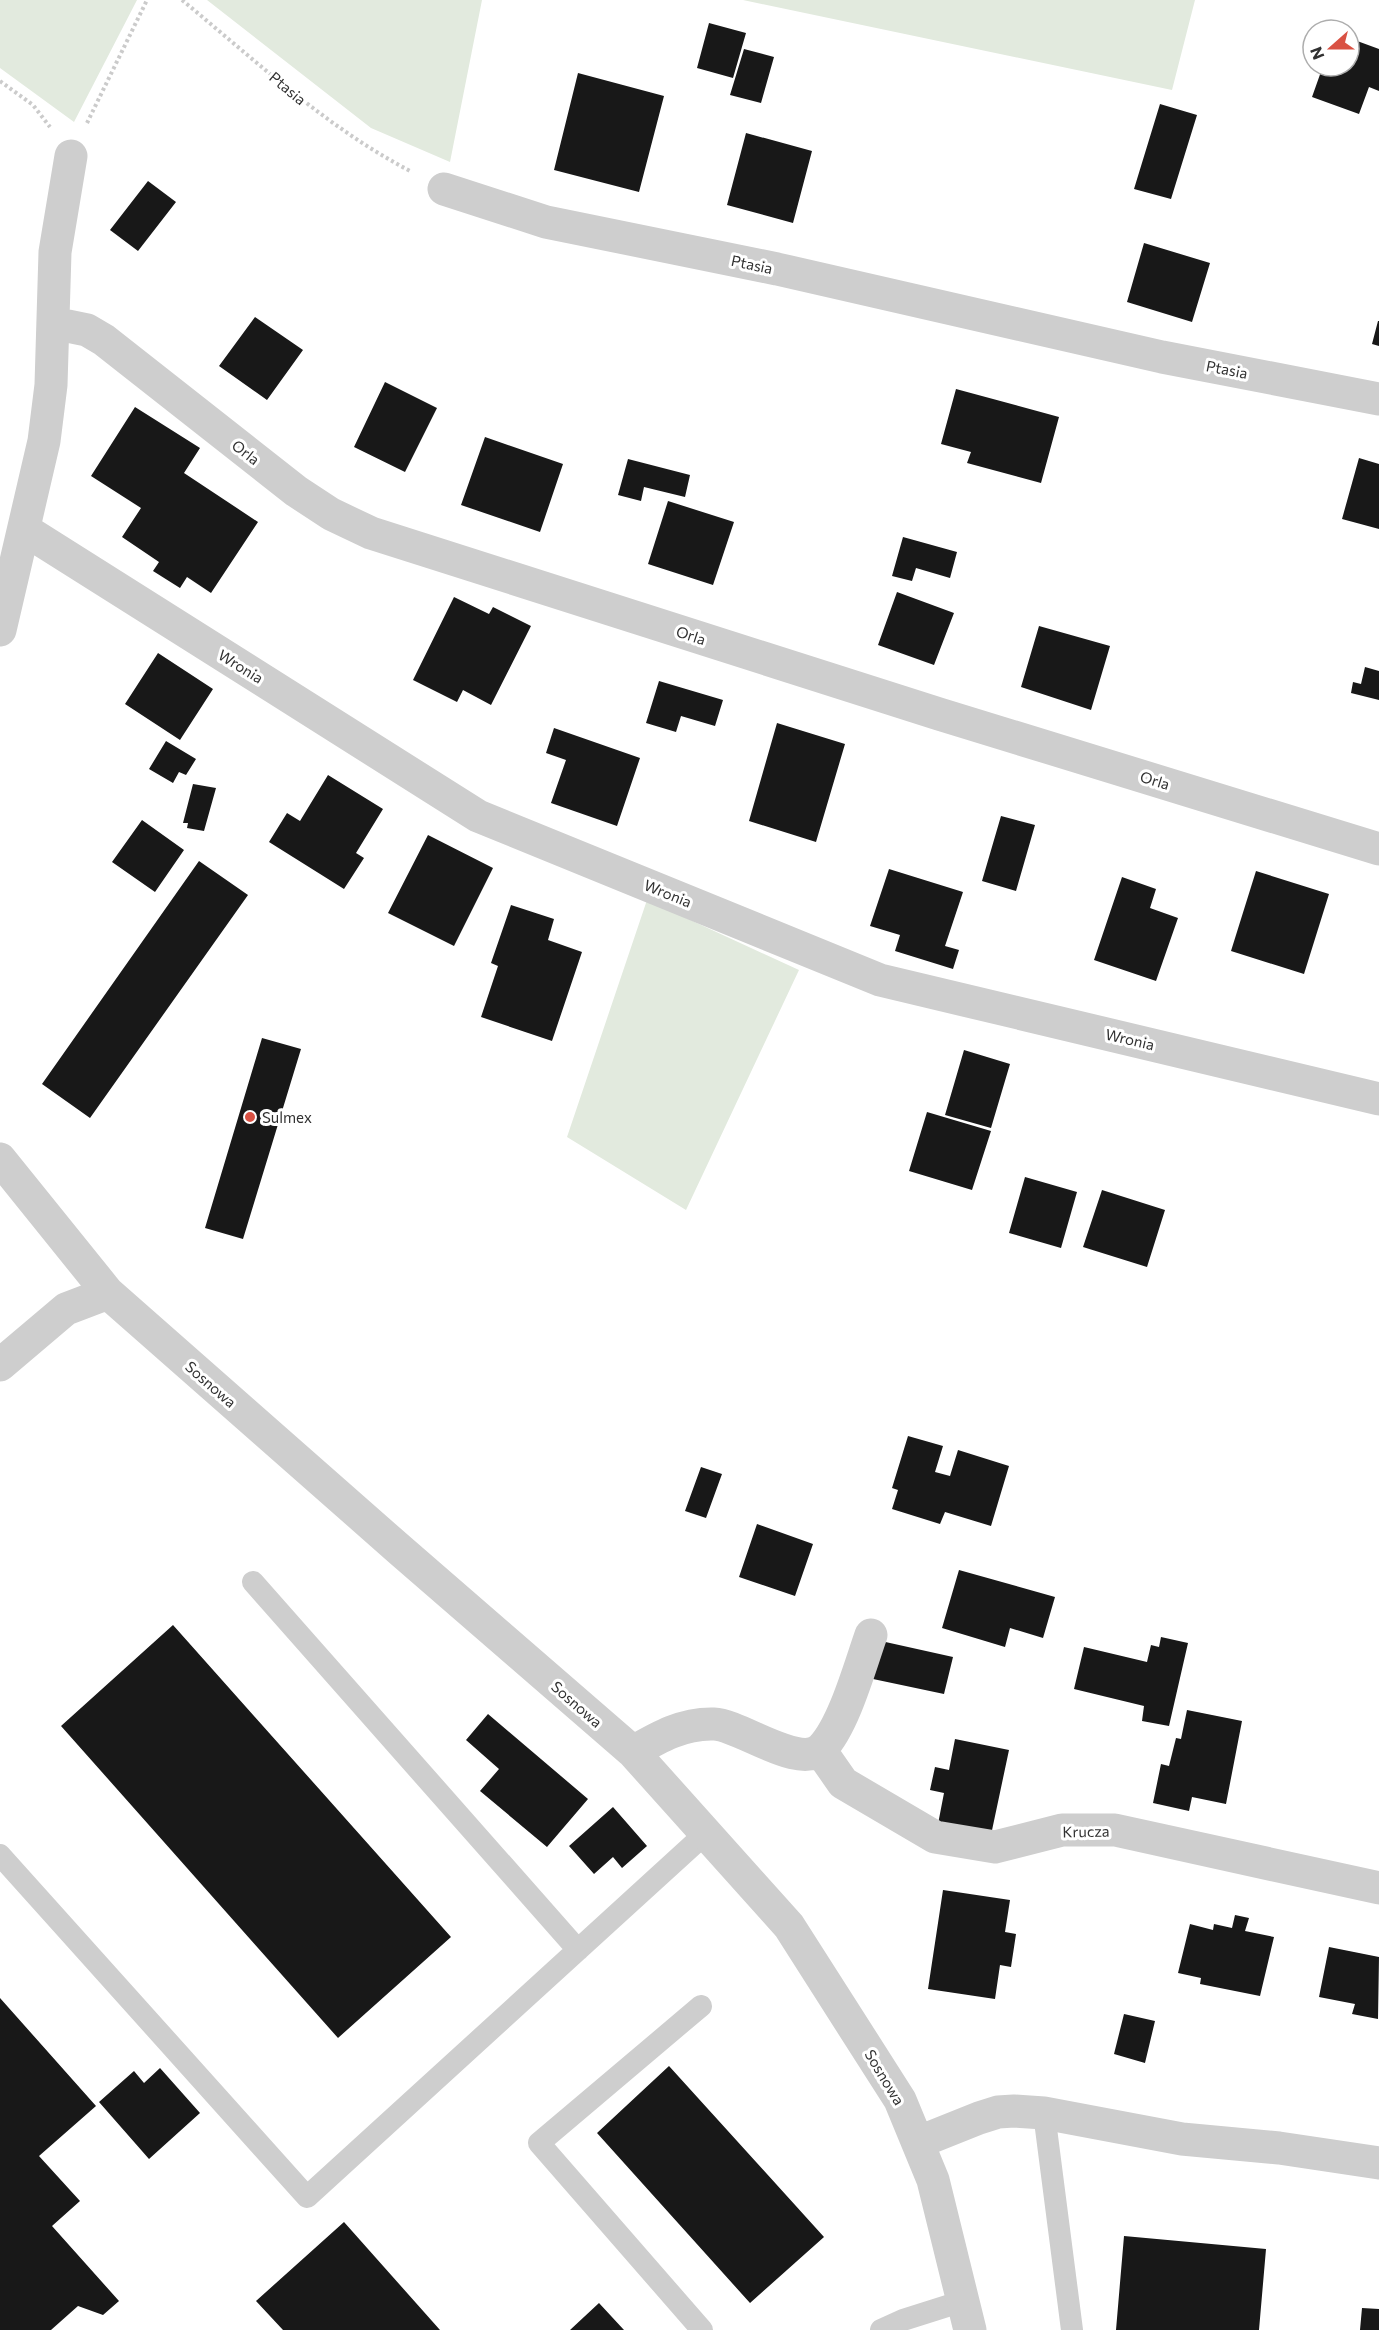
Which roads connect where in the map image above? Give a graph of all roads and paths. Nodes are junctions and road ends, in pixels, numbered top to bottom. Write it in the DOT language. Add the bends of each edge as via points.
graph roads {
  1 [pos="147,0"];
  2 [pos="182,0"];
  3 [pos="0,81"];
  4 [pos="71,156"];
  5 [pos="444,189"];
  6 [pos="53,323"];
  7 [pos="1379,399"];
  8 [pos="25,530"];
  9 [pos="0,630"];
  10 [pos="1379,849"];
  11 [pos="1379,1099"];
  12 [pos="0,1159"];
  13 [pos="108,1293"];
  14 [pos="0,1365"];
  15 [pos="253,1582"];
  16 [pos="872,1635"];
  17 [pos="820,1750"];
  18 [pos="633,1752"];
  19 [pos="706,1833"];
  20 [pos="0,1855"];
  21 [pos="1379,1888"];
  22 [pos="578,1950"];
  23 [pos="701,2006"];
  24 [pos="1044,2113"];
  25 [pos="919,2142"];
  26 [pos="1379,2163"];
  27 [pos="966,2316"];
  28 [pos="702,2330"];
  29 [pos="881,2330"];
  30 [pos="1072,2330"];
  1 -- 4 [label="path"];
  2 -- 5 [label="path, Ptasia" via="321,115 382,157"];
  3 -- 4 [label="path" via="33,105"];
  4 -- 6 [label="street" via="55,252"];
  5 -- 7 [label="street, Ptasia" via="546,222 777,269 1162,357"];
  6 -- 8 [label="street" via="45,441"];
  6 -- 10 [label="street, Orla" via="87,330 104,339 296,491 371,533"];
  8 -- 9 [label="street"];
  8 -- 11 [label="street, Wronia" via="478,816 880,980"];
  12 -- 13 [label="street, Sosnowa"];
  13 -- 14 [label="street" via="66,1309"];
  13 -- 18 [label="street, Sosnowa"];
  15 -- 22 [label="lane"];
  16 -- 17 [label="street" via="837,1725"];
  17 -- 18 [label="street" via="802,1756 716,1724 675,1729"];
  17 -- 21 [label="street, Krucza" via="843,1783 935,1837 995,1847 1062,1830 1114,1830"];
  18 -- 19 [label="street, Sosnowa"];
  19 -- 22 [label="lane"];
  19 -- 25 [label="street, Sosnowa" via="789,1926 900,2100"];
  20 -- 22 [label="lane" via="307,2197"];
  23 -- 28 [label="lane" via="539,2143"];
  24 -- 25 [label="street" via="998,2112"];
  24 -- 26 [label="street" via="1182,2139"];
  24 -- 30 [label="lane"];
  25 -- 27 [label="street, Sosnowa" via="933,2180"];
  27 -- 29 [label="lane" via="903,2320"];
}
